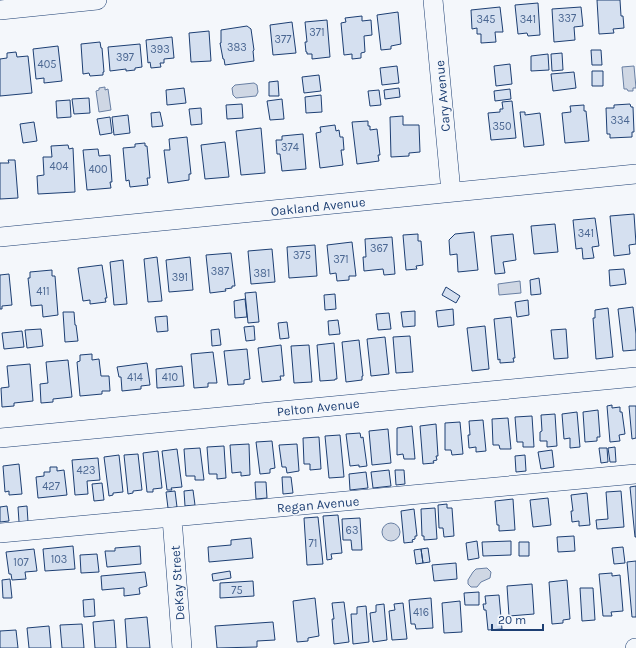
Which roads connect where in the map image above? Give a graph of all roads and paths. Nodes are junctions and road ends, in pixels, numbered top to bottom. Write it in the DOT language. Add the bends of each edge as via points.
graph roads {
  1 [pos="96,0"];
  2 [pos="433,0"];
  3 [pos="0,10"];
  4 [pos="636,174"];
  5 [pos="451,192"];
  6 [pos="0,237"];
  7 [pos="636,377"];
  8 [pos="0,438"];
  9 [pos="636,474"];
  10 [pos="172,518"];
  11 [pos="0,533"];
  12 [pos="182,648"];
  1 -- 3 [label="street"];
  2 -- 5 [label="street, Cary Avenue"];
  4 -- 5 [label="street, Oakland Avenue"];
  5 -- 6 [label="street, Oakland Avenue"];
  7 -- 8 [label="street, Pelton Avenue"];
  9 -- 10 [label="street, Regan Avenue"];
  10 -- 11 [label="street, Regan Avenue"];
  10 -- 12 [label="street, DeKay Street"];
}
